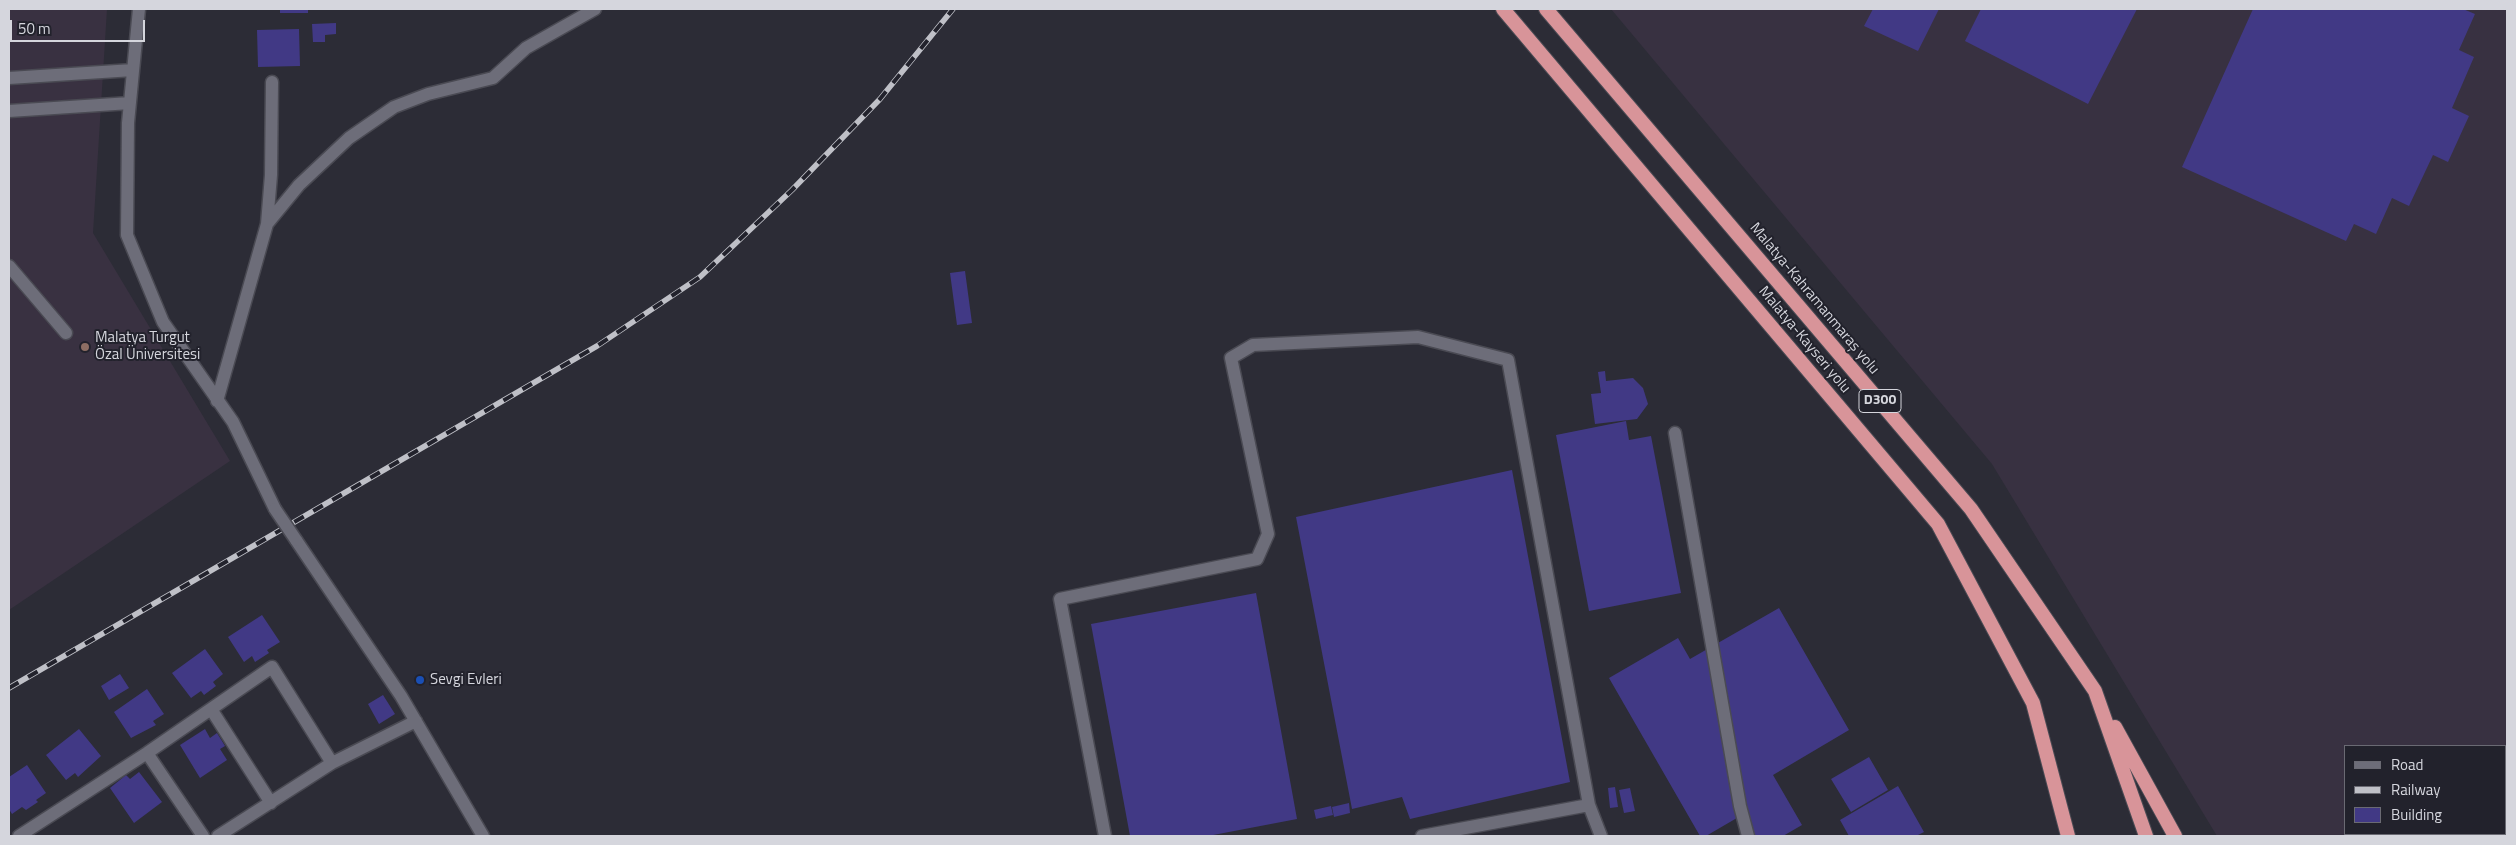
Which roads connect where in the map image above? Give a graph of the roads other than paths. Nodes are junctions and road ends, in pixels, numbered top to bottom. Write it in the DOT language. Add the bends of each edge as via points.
graph roads {
  1 [pos="139,9"];
  2 [pos="595,9"];
  3 [pos="1503,9"];
  4 [pos="1546,9"];
  5 [pos="133,70"];
  6 [pos="9,78"];
  7 [pos="272,82"];
  8 [pos="130,103"];
  9 [pos="9,111"];
  10 [pos="267,224"];
  11 [pos="9,266"];
  12 [pos="66,333"];
  13 [pos="217,401"];
  14 [pos="1675,433"];
  15 [pos="2095,690"];
  16 [pos="211,709"];
  17 [pos="416,721"];
  18 [pos="147,753"];
  19 [pos="332,763"];
  20 [pos="272,803"];
  21 [pos="1589,805"];
  22 [pos="38,832"];
  23 [pos="19,836"];
  24 [pos="203,836"];
  25 [pos="223,836"];
  26 [pos="483,836"];
  27 [pos="1105,836"];
  28 [pos="1422,836"];
  29 [pos="1601,836"];
  30 [pos="1748,836"];
  31 [pos="2068,836"];
  32 [pos="2146,836"];
  33 [pos="2175,836"];
  1 -- 5 [label="street"];
  2 -- 10 [label="street" via="526,48 492,78 428,94 394,107 349,138"];
  3 -- 31 [label="highway, Malatya-Kayseri yolu / D300" via="1938,524 2033,703"];
  4 -- 15 [label="highway, Malatya-Kahramanmaraş yolu / D300" via="1971,508"];
  5 -- 6 [label="street"];
  5 -- 8 [label="street"];
  7 -- 10 [label="street"];
  8 -- 9 [label="street"];
  8 -- 13 [label="street" via="127,234 163,322"];
  10 -- 13 [label="street"];
  11 -- 12 [label="street"];
  13 -- 17 [label="street, bridge" via="234,422 275,509"];
  14 -- 30 [label="street" via="1740,806"];
  15 -- 32 [label="highway, Malatya-Kahramanmaraş yolu / D300"];
  15 -- 33 [label="highway"];
  16 -- 18 [label="street"];
  16 -- 19 [label="street" via="272,667"];
  16 -- 20 [label="street"];
  17 -- 19 [label="street"];
  17 -- 26 [label="street"];
  18 -- 22 [label="street"];
  18 -- 24 [label="street"];
  19 -- 20 [label="street"];
  20 -- 25 [label="street"];
  21 -- 27 [label="street" via="1508,360 1418,337 1252,346 1230,358 1268,534 1257,559 1060,598"];
  21 -- 28 [label="street"];
  21 -- 29 [label="street"];
  22 -- 23 [label="street"];
}
